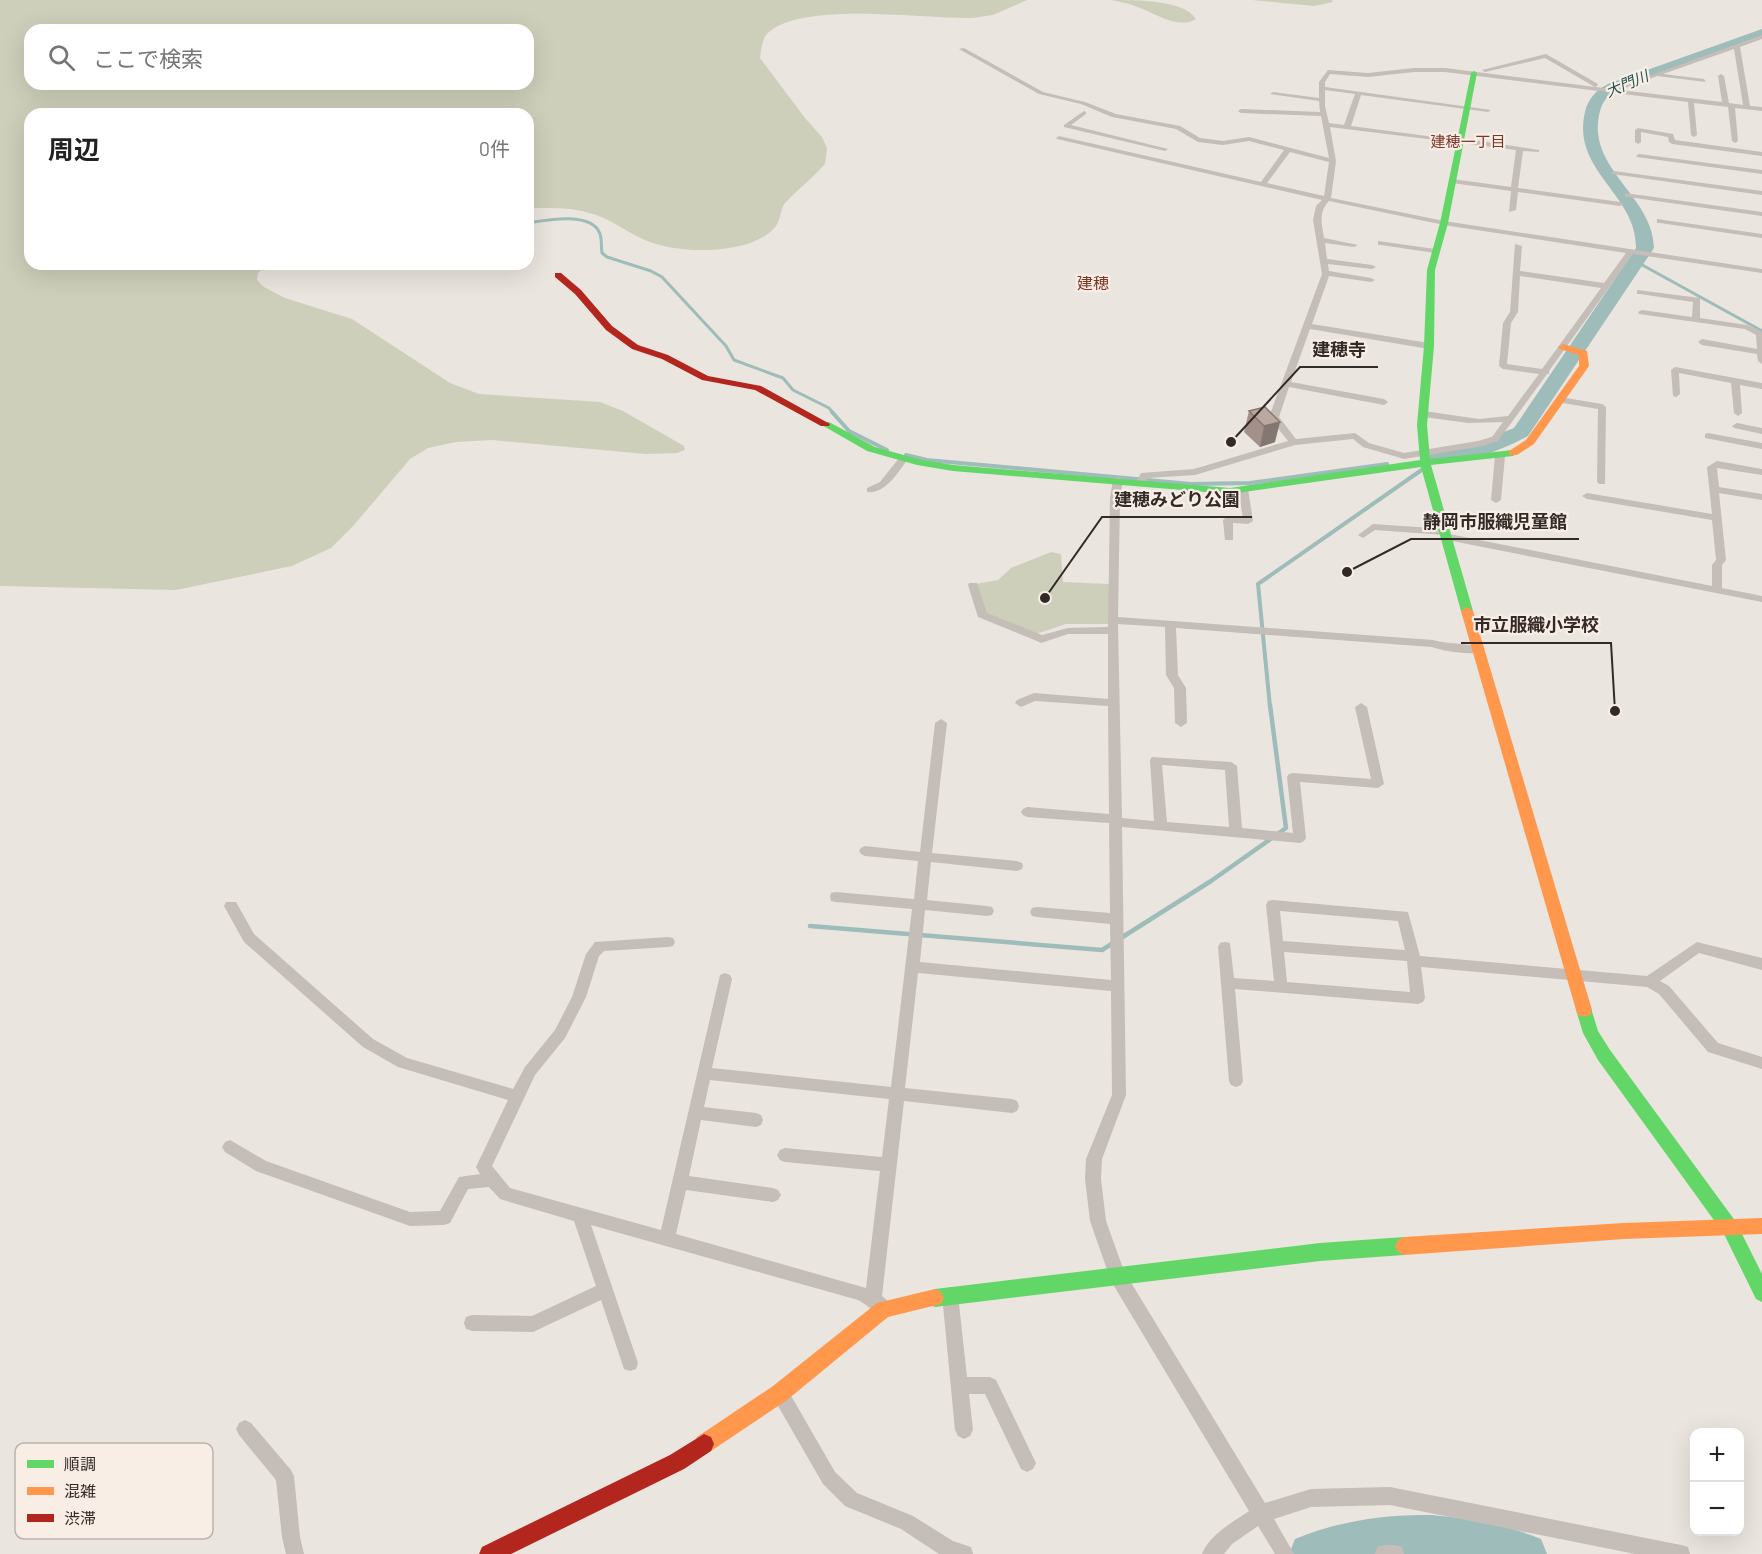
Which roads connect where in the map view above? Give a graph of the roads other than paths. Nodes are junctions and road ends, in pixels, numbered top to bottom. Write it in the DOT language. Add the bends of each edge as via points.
graph roads {
  1 [pos="1762,37"];
  2 [pos="1737,46"];
  3 [pos="962,49"];
  4 [pos="1469,72"];
  5 [pos="1656,75"];
  6 [pos="1721,76"];
  7 [pos="1704,81"];
  8 [pos="1322,88"];
  9 [pos="1603,89"];
  10 [pos="1614,90"];
  11 [pos="1359,93"];
  12 [pos="1273,94"];
  13 [pos="1323,100"];
  14 [pos="1691,100"];
  15 [pos="1729,105"];
  16 [pos="1467,107"];
  17 [pos="1747,107"];
  18 [pos="1762,109"];
  19 [pos="1488,110"];
  20 [pos="1241,111"];
  21 [pos="1084,113"];
  22 [pos="1323,114"];
  23 [pos="1326,124"];
  24 [pos="1347,127"];
  25 [pos="1694,135"];
  26 [pos="1059,138"];
  27 [pos="1460,141"];
  28 [pos="1736,141"];
  29 [pos="1638,142"];
  30 [pos="1520,148"];
  31 [pos="1288,149"];
  32 [pos="1537,151"];
  33 [pos="1762,154"];
  34 [pos="1639,156"];
  35 [pos="1154,159"];
  36 [pos="1333,161"];
  37 [pos="1762,172"];
  38 [pos="1614,173"];
  39 [pos="1452,181"];
  40 [pos="1263,184"];
  41 [pos="1515,190"];
  42 [pos="1762,193"];
  43 [pos="1628,195"];
  44 [pos="1327,199"];
  45 [pos="1620,204"];
  46 [pos="1512,210"];
  47 [pos="1762,214"];
  48 [pos="1660,221"];
  49 [pos="1444,223"];
  50 [pos="1762,236"];
  51 [pos="1320,240"];
  52 [pos="1381,243"];
  53 [pos="1354,245"];
  54 [pos="1518,246"];
  55 [pos="1435,251"];
  56 [pos="1631,251"];
  57 [pos="1325,261"];
  58 [pos="1372,267"];
  59 [pos="1762,271"];
  60 [pos="1326,273"];
  61 [pos="1516,273"];
  62 [pos="558,275"];
  63 [pos="1371,280"];
  64 [pos="1606,286"];
  65 [pos="1640,292"];
  66 [pos="1642,312"];
  67 [pos="1695,320"];
  68 [pos="1309,326"];
  69 [pos="1702,342"];
  70 [pos="1429,346"];
  71 [pos="1563,347"];
  72 [pos="1762,355"];
  73 [pos="1546,372"];
  74 [pos="1735,381"];
  75 [pos="1286,384"];
  76 [pos="1762,386"];
  77 [pos="1676,394"];
  78 [pos="1560,400"];
  79 [pos="1384,402"];
  80 [pos="1738,413"];
  81 [pos="1424,414"];
  82 [pos="1511,418"];
  83 [pos="1737,426"];
  84 [pos="1762,431"];
  85 [pos="1707,436"];
  86 [pos="1294,442"];
  87 [pos="1762,446"];
  88 [pos="1500,456"];
  89 [pos="1424,458"];
  90 [pos="903,459"];
  91 [pos="1762,472"];
  92 [pos="1118,480"];
  93 [pos="1141,482"];
  94 [pos="1602,482"];
  95 [pos="1243,489"];
  96 [pos="1714,489"];
  97 [pos="870,490"];
  98 [pos="1587,496"];
  99 [pos="1762,497"];
  100 [pos="1496,500"];
  101 [pos="1717,518"];
  102 [pos="1363,535"];
  103 [pos="1447,535"];
  104 [pos="1229,538"];
  105 [pos="973,585"];
  106 [pos="1718,590"];
  107 [pos="1762,599"];
  108 [pos="1170,624"];
  109 [pos="1113,625"];
  110 [pos="1479,650"];
  111 [pos="1021,704"];
  112 [pos="1114,704"];
  113 [pos="1361,707"];
  114 [pos="941,723"];
  115 [pos="1180,723"];
  116 [pos="1027,812"];
  117 [pos="1115,821"];
  118 [pos="1161,826"];
  119 [pos="1236,833"];
  120 [pos="865,851"];
  121 [pos="925,858"];
  122 [pos="1017,866"];
  123 [pos="836,897"];
  124 [pos="919,905"];
  125 [pos="231,906"];
  126 [pos="987,911"];
  127 [pos="1037,912"];
  128 [pos="1116,919"];
  129 [pos="668,942"];
  130 [pos="1277,946"];
  131 [pos="1225,947"];
  132 [pos="1413,958"];
  133 [pos="1762,964"];
  134 [pos="912,967"];
  135 [pos="1574,976"];
  136 [pos="725,979"];
  137 [pos="1649,982"];
  138 [pos="1228,983"];
  139 [pos="1116,986"];
  140 [pos="1281,987"];
  141 [pos="1762,1063"];
  142 [pos="704,1073"];
  143 [pos="1236,1081"];
  144 [pos="897,1093"];
  145 [pos="517,1096"];
  146 [pos="1012,1106"];
  147 [pos="695,1113"];
  148 [pos="756,1120"];
  149 [pos="230,1147"];
  150 [pos="785,1155"];
  151 [pos="889,1165"];
  152 [pos="492,1180"];
  153 [pos="679,1182"];
  154 [pos="773,1195"];
  155 [pos="580,1215"];
  156 [pos="1762,1226"];
  157 [pos="1730,1227"];
  158 [pos="667,1239"];
  159 [pos="1117,1275"];
  160 [pos="604,1290"];
  161 [pos="1762,1293"];
  162 [pos="950,1295"];
  163 [pos="878,1304"];
  164 [pos="472,1323"];
  165 [pos="630,1363"];
  166 [pos="959,1385"];
  167 [pos="780,1393"];
  168 [pos="245,1429"];
  169 [pos="964,1430"];
  170 [pos="1027,1463"];
  171 [pos="1260,1514"];
  172 [pos="295,1554"];
  173 [pos="489,1554"];
  174 [pos="964,1554"];
  175 [pos="1211,1554"];
  176 [pos="1285,1554"];
  177 [pos="1384,1554"];
  178 [pos="1395,1554"];
  179 [pos="1681,1554"];
  1 -- 2 [label="street"];
  2 -- 5 [label="street"];
  2 -- 17 [label="street"];
  3 -- 31 [label="street" via="1028,87 1114,116 1178,127 1198,140 1223,143 1249,139"];
  4 -- 8 [label="street" via="1328,72"];
  4 -- 9 [label="street"];
  4 -- 9 [label="street" via="1546,56"];
  4 -- 16 [label="street"];
  5 -- 7 [label="street"];
  5 -- 10 [label="street"];
  6 -- 15 [label="street"];
  8 -- 11 [label="street"];
  8 -- 13 [label="street"];
  9 -- 10 [label="street"];
  10 -- 14 [label="street"];
  11 -- 16 [label="street"];
  11 -- 24 [label="street"];
  12 -- 13 [label="street"];
  13 -- 22 [label="street"];
  14 -- 15 [label="street"];
  14 -- 25 [label="street"];
  15 -- 17 [label="street"];
  15 -- 28 [label="street"];
  16 -- 19 [label="street"];
  16 -- 27 [label="street"];
  17 -- 18 [label="street"];
  20 -- 22 [label="street"];
  21 -- 35 [label="street" via="1066,126 1080,129 1089,123 1171,142"];
  22 -- 23 [label="street"];
  23 -- 24 [label="street"];
  23 -- 36 [label="street"];
  24 -- 27 [label="street"];
  26 -- 35 [label="street"];
  27 -- 30 [label="street"];
  27 -- 39 [label="street"];
  29 -- 33 [label="street" via="1638,130 1671,135 1672,142"];
  30 -- 32 [label="street"];
  30 -- 41 [label="street"];
  31 -- 36 [label="street"];
  31 -- 40 [label="street"];
  34 -- 37 [label="street"];
  35 -- 40 [label="street"];
  36 -- 44 [label="street"];
  38 -- 42 [label="street"];
  39 -- 41 [label="street"];
  39 -- 49 [label="street"];
  40 -- 44 [label="street"];
  41 -- 45 [label="street"];
  41 -- 46 [label="street"];
  43 -- 47 [label="street"];
  44 -- 49 [label="street"];
  44 -- 51 [label="street" via="1317,212"];
  48 -- 50 [label="street"];
  49 -- 55 [label="street"];
  49 -- 56 [label="street"];
  51 -- 53 [label="street"];
  51 -- 57 [label="street"];
  52 -- 55 [label="street"];
  54 -- 61 [label="street"];
  55 -- 70 [label="street"];
  56 -- 59 [label="street"];
  56 -- 64 [label="street"];
  57 -- 58 [label="street"];
  57 -- 60 [label="street"];
  60 -- 63 [label="street"];
  60 -- 68 [label="street"];
  61 -- 64 [label="street"];
  61 -- 73 [label="street" via="1514,312 1507,323 1503,366"];
  62 -- 90 [label="street" via="609,328 635,347 665,357 705,378 758,388 871,449"];
  64 -- 71 [label="street"];
  65 -- 67 [label="street" via="1697,300"];
  66 -- 67 [label="street"];
  67 -- 72 [label="street" via="1754,330 1760,334"];
  68 -- 70 [label="street"];
  68 -- 75 [label="street"];
  69 -- 72 [label="street"];
  70 -- 81 [label="street"];
  71 -- 73 [label="street"];
  71 -- 78 [label="street" via="1584,353 1584,366"];
  73 -- 82 [label="street"];
  74 -- 76 [label="street"];
  74 -- 77 [label="street" via="1675,370"];
  74 -- 80 [label="street"];
  75 -- 79 [label="street"];
  75 -- 86 [label="street" via="1274,417"];
  78 -- 88 [label="street" via="1530,442"];
  78 -- 94 [label="street" via="1602,407"];
  81 -- 82 [label="street" via="1502,421"];
  81 -- 89 [label="street"];
  82 -- 89 [label="street" via="1494,439"];
  83 -- 84 [label="street"];
  85 -- 87 [label="street"];
  86 -- 89 [label="street" via="1355,436 1366,445"];
  86 -- 93 [label="street" via="1195,472 1144,475"];
  88 -- 89 [label="street"];
  88 -- 100 [label="street"];
  89 -- 95 [label="street"];
  89 -- 103 [label="street"];
  90 -- 92 [label="street" via="953,468"];
  90 -- 97 [label="street" via="883,484"];
  91 -- 96 [label="street" via="1717,464 1712,467"];
  92 -- 93 [label="street"];
  92 -- 109 [label="street"];
  93 -- 95 [label="street" via="1186,489"];
  95 -- 104 [label="street" via="1248,521 1228,520"];
  96 -- 99 [label="street"];
  96 -- 101 [label="street"];
  98 -- 101 [label="street"];
  101 -- 106 [label="street" via="1721,560"];
  102 -- 103 [label="street" via="1373,527"];
  103 -- 106 [label="street"];
  103 -- 110 [label="street"];
  105 -- 109 [label="street" via="982,615 1041,639"];
  106 -- 107 [label="street"];
  108 -- 109 [label="street"];
  108 -- 110 [label="street"];
  108 -- 115 [label="street" via="1172,675 1180,688"];
  109 -- 112 [label="street"];
  110 -- 135 [label="street"];
  111 -- 112 [label="street" via="1034,697"];
  112 -- 117 [label="street"];
  113 -- 119 [label="street" via="1378,784 1293,777 1300,838"];
  114 -- 121 [label="street"];
  116 -- 117 [label="street"];
  117 -- 118 [label="street"];
  117 -- 128 [label="street"];
  118 -- 119 [label="street"];
  118 -- 119 [label="street" via="1156,760 1231,766"];
  120 -- 121 [label="street"];
  121 -- 122 [label="street"];
  121 -- 124 [label="street"];
  123 -- 124 [label="street"];
  124 -- 126 [label="street"];
  124 -- 134 [label="street"];
  125 -- 145 [label="street" via="249,938 368,1043 403,1063"];
  127 -- 128 [label="street"];
  128 -- 139 [label="street"];
  129 -- 145 [label="street" via="600,946 593,954 579,997 560,1034 530,1071"];
  130 -- 132 [label="street"];
  130 -- 132 [label="street" via="1273,905 1403,916"];
  130 -- 140 [label="street"];
  131 -- 138 [label="street"];
  132 -- 135 [label="street"];
  132 -- 140 [label="street" via="1418,998"];
  133 -- 137 [label="street" via="1697,947"];
  134 -- 139 [label="street"];
  134 -- 144 [label="street"];
  135 -- 137 [label="street"];
  135 -- 157 [label="street" via="1592,1033 1604,1055"];
  136 -- 142 [label="street"];
  137 -- 141 [label="street" via="1664,990 1713,1048"];
  138 -- 140 [label="street"];
  138 -- 143 [label="street"];
  139 -- 159 [label="street" via="1119,1095 1095,1159 1093,1179 1098,1221"];
  142 -- 144 [label="street"];
  142 -- 147 [label="street"];
  144 -- 146 [label="street"];
  144 -- 151 [label="street"];
  145 -- 152 [label="street" via="484,1167"];
  147 -- 148 [label="street"];
  147 -- 153 [label="street"];
  149 -- 152 [label="street" via="261,1166 410,1219 444,1218 464,1182"];
  150 -- 151 [label="street"];
  151 -- 163 [label="street"];
  152 -- 155 [label="street" via="505,1194"];
  153 -- 154 [label="street"];
  153 -- 158 [label="street"];
  155 -- 158 [label="street"];
  155 -- 160 [label="street"];
  156 -- 157 [label="street"];
  157 -- 159 [label="street" via="1320,1252"];
  157 -- 161 [label="street"];
  158 -- 163 [label="street"];
  159 -- 162 [label="street"];
  159 -- 171 [label="street"];
  160 -- 164 [label="street" via="533,1324"];
  160 -- 165 [label="street"];
  162 -- 163 [label="street"];
  162 -- 166 [label="street"];
  163 -- 167 [label="street"];
  166 -- 169 [label="street"];
  166 -- 170 [label="street" via="990,1386"];
  167 -- 173 [label="street" via="677,1462"];
  167 -- 174 [label="street" via="829,1478 851,1500 907,1522 948,1549"];
  168 -- 172 [label="street" via="285,1476"];
  171 -- 175 [label="street"];
  171 -- 176 [label="street"];
  171 -- 179 [label="street" via="1311,1498 1390,1496"];
  177 -- 178 [label="street"];
}
